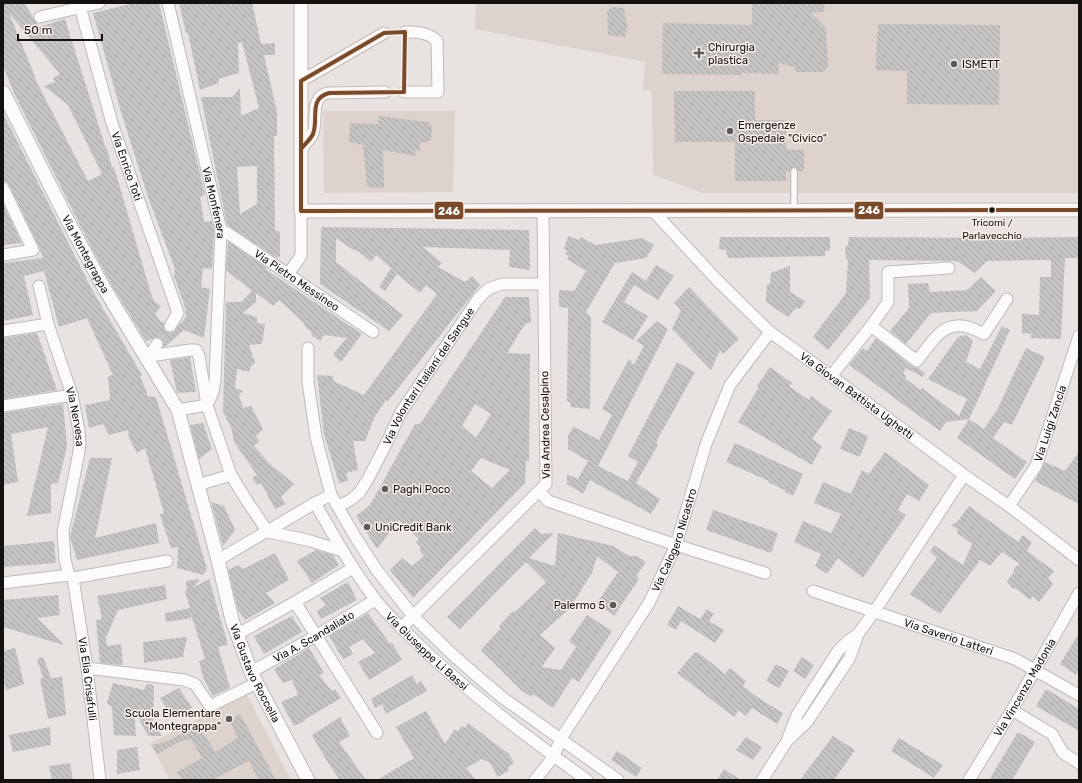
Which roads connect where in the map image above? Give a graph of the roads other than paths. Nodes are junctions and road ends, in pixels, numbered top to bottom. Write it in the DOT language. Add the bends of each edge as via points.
graph roads {
  1 [pos="99,3"];
  2 [pos="168,3"];
  3 [pos="301,3"];
  4 [pos="79,6"];
  5 [pos="40,17"];
  6 [pos="405,32"];
  7 [pos="384,33"];
  8 [pos="301,81"];
  9 [pos="3,92"];
  10 [pos="385,92"];
  11 [pos="404,92"];
  12 [pos="301,149"];
  13 [pos="794,171"];
  14 [pos="3,188"];
  15 [pos="794,210"];
  16 [pos="1079,210"];
  17 [pos="301,211"];
  18 [pos="543,211"];
  19 [pos="654,211"];
  20 [pos="220,230"];
  21 [pos="3,254"];
  22 [pos="948,268"];
  23 [pos="288,274"];
  24 [pos="544,284"];
  25 [pos="38,286"];
  26 [pos="1007,299"];
  27 [pos="48,324"];
  28 [pos="170,326"];
  29 [pos="871,326"];
  30 [pos="3,331"];
  31 [pos="373,332"];
  32 [pos="770,332"];
  33 [pos="1079,336"];
  34 [pos="157,344"];
  35 [pos="308,348"];
  36 [pos="148,358"];
  37 [pos="831,376"];
  38 [pos="72,395"];
  39 [pos="207,405"];
  40 [pos="3,406"];
  41 [pos="178,410"];
  42 [pos="964,475"];
  43 [pos="231,476"];
  44 [pos="198,485"];
  45 [pos="538,491"];
  46 [pos="331,495"];
  47 [pos="315,503"];
  48 [pos="337,506"];
  49 [pos="1009,506"];
  50 [pos="268,532"];
  51 [pos="676,545"];
  52 [pos="343,551"];
  53 [pos="218,560"];
  54 [pos="1079,560"];
  55 [pos="166,561"];
  56 [pos="353,568"];
  57 [pos="765,573"];
  58 [pos="71,577"];
  59 [pos="3,583"];
  60 [pos="813,591"];
  61 [pos="1079,593"];
  62 [pos="375,600"];
  63 [pos="295,602"];
  64 [pos="874,612"];
  65 [pos="413,616"];
  66 [pos="402,628"];
  67 [pos="238,634"];
  68 [pos="316,636"];
  69 [pos="87,668"];
  70 [pos="1036,670"];
  71 [pos="254,678"];
  72 [pos="1079,695"];
  73 [pos="1012,710"];
  74 [pos="377,733"];
  75 [pos="560,740"];
  76 [pos="554,756"];
  77 [pos="1079,763"];
  78 [pos="100,780"];
  79 [pos="308,780"];
  80 [pos="535,780"];
  81 [pos="587,780"];
  82 [pos="618,780"];
  83 [pos="762,780"];
  84 [pos="969,780"];
  1 -- 4 [label="street"];
  2 -- 20 [label="street, Via Monfenera"];
  3 -- 8 [label="street"];
  4 -- 5 [label="street"];
  4 -- 28 [label="street, Via Enrico Toti" via="112,123 178,313"];
  6 -- 11 [label="street" via="423,33 437,41 438,92"];
  7 -- 8 [label="street"];
  8 -- 12 [label="street"];
  9 -- 36 [label="street, Via Montegrappa" via="104,288"];
  10 -- 12 [label="street" via="323,95 316,105 314,132"];
  12 -- 17 [label="street"];
  13 -- 15 [label="lane"];
  14 -- 21 [label="street" via="33,250"];
  15 -- 16 [label="street"];
  15 -- 19 [label="street"];
  17 -- 18 [label="street"];
  17 -- 23 [label="street" via="301,256"];
  18 -- 19 [label="street"];
  18 -- 24 [label="street, Via Andrea Cesalpino"];
  19 -- 32 [label="street, Via Giovan Battista Ughetti" via="717,280"];
  20 -- 23 [label="street, Via Pietro Messineo"];
  20 -- 39 [label="street, Via Monfenera" via="215,380"];
  22 -- 29 [label="street" via="888,272 888,302"];
  23 -- 31 [label="street, Via Pietro Messineo"];
  24 -- 45 [label="street, Via Andrea Cesalpino" via="546,484"];
  24 -- 48 [label="street, Via Volontari Italiani del Sangue" via="502,284 488,288 400,412 359,493 349,502"];
  25 -- 27 [label="street, Via Nervesa"];
  26 -- 29 [label="street" via="984,334 974,328 953,325 938,333 917,361"];
  27 -- 30 [label="street"];
  27 -- 38 [label="street, Via Nervesa"];
  29 -- 37 [label="street"];
  32 -- 37 [label="street, Via Giovan Battista Ughetti"];
  32 -- 51 [label="street, Via Calogero Nicastro" via="730,385 706,444"];
  33 -- 49 [label="street, Via Luigi Zancla" via="1036,466"];
  34 -- 36 [label="street"];
  35 -- 46 [label="street, Via Giuseppe Li Bassi" via="308,382 316,437"];
  36 -- 39 [label="street" via="196,350"];
  36 -- 41 [label="street, Via Montegrappa"];
  37 -- 42 [label="street, Via Giovan Battista Ughetti"];
  38 -- 40 [label="street"];
  38 -- 58 [label="street, Via Nervesa" via="80,444 63,532 65,560"];
  39 -- 41 [label="street"];
  39 -- 43 [label="street"];
  41 -- 44 [label="street, Via Montegrappa"];
  42 -- 49 [label="street, Via Giovan Battista Ughetti"];
  42 -- 64 [label="street"];
  43 -- 44 [label="street"];
  43 -- 50 [label="street"];
  44 -- 53 [label="street, Via Gustavo Roccella"];
  45 -- 51 [label="street" via="548,501"];
  45 -- 65 [label="street, Via Andrea Cesalpino"];
  46 -- 47 [label="street"];
  46 -- 48 [label="street, Via Giuseppe Li Bassi"];
  47 -- 50 [label="street"];
  47 -- 52 [label="street, Via Giuseppe Li Bassi"];
  48 -- 65 [label="street, Via Giuseppe Li Bassi" via="376,569"];
  49 -- 54 [label="street, Via Giovan Battista Ughetti"];
  50 -- 52 [label="street"];
  50 -- 53 [label="street"];
  51 -- 57 [label="street"];
  51 -- 75 [label="street, Via Calogero Nicastro" via="649,603"];
  52 -- 56 [label="street, Via Giuseppe Li Bassi"];
  53 -- 67 [label="street, Via Gustavo Roccella" via="232,620"];
  55 -- 58 [label="street"];
  56 -- 62 [label="street, Via Giuseppe Li Bassi"];
  56 -- 63 [label="street"];
  58 -- 59 [label="street"];
  58 -- 69 [label="street, Via Elia Crisafulli"];
  60 -- 64 [label="street, Via Saverio Latteri"];
  61 -- 70 [label="street, Via Vincenzo Madonia"];
  62 -- 66 [label="street, Via Giuseppe Li Bassi"];
  62 -- 68 [label="street, Via A. Scandaliato"];
  63 -- 67 [label="street"];
  63 -- 68 [label="street"];
  64 -- 70 [label="street, Via Saverio Latteri" via="1015,659"];
  64 -- 83 [label="street" via="858,634 838,652 797,715 787,741"];
  65 -- 66 [label="street, Via Andrea Cesalpino"];
  65 -- 75 [label="street, Via Giuseppe Li Bassi" via="503,698"];
  66 -- 76 [label="street, Via Giuseppe Li Bassi" via="470,692"];
  67 -- 71 [label="street, Via Gustavo Roccella"];
  68 -- 71 [label="street, Via A. Scandaliato"];
  68 -- 74 [label="street"];
  69 -- 71 [label="street, Via A. Scandaliato" via="184,680 195,684 210,706"];
  69 -- 78 [label="street, Via Elia Crisafulli"];
  70 -- 72 [label="street, Via Saverio Latteri"];
  70 -- 73 [label="street, Via Vincenzo Madonia"];
  71 -- 79 [label="street, Via Gustavo Roccella"];
  73 -- 77 [label="street" via="1052,734 1063,753"];
  73 -- 84 [label="street, Via Vincenzo Madonia"];
  75 -- 76 [label="street, Via Calogero Nicastro"];
  75 -- 82 [label="street, Via Giuseppe Li Bassi"];
  76 -- 80 [label="street, Via Calogero Nicastro"];
  76 -- 81 [label="street, Via Giuseppe Li Bassi"];
}
